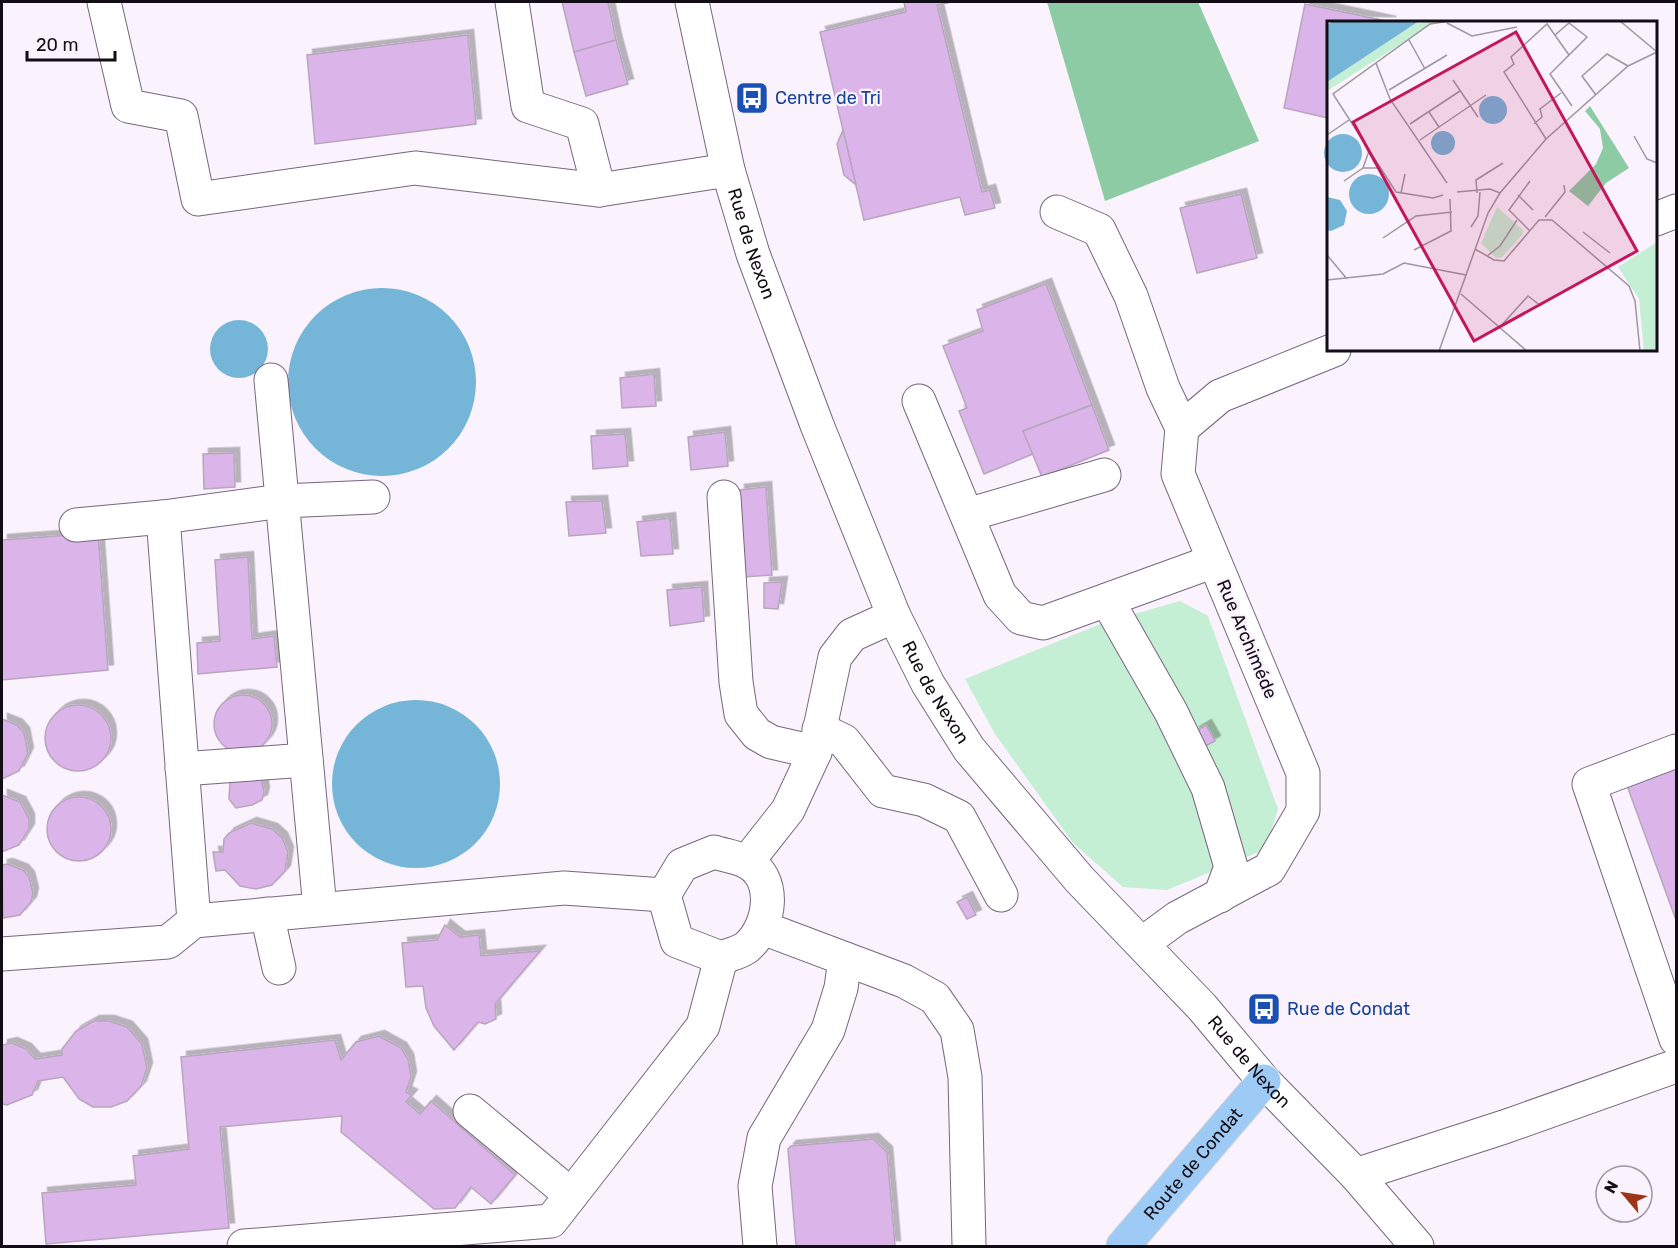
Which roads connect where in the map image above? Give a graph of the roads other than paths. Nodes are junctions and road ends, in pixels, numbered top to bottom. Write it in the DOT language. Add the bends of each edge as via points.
graph roads {
  1 [pos="104,2"];
  2 [pos="512,2"];
  3 [pos="692,2"];
  4 [pos="728,170"];
  5 [pos="599,190"];
  6 [pos="1677,211"];
  7 [pos="1057,212"];
  8 [pos="1657,219"];
  9 [pos="1332,351"];
  10 [pos="271,380"];
  11 [pos="919,401"];
  12 [pos="1182,428"];
  13 [pos="1104,475"];
  14 [pos="373,497"];
  15 [pos="724,497"];
  16 [pos="282,501"];
  17 [pos="967,515"];
  18 [pos="163,517"];
  19 [pos="76,525"];
  20 [pos="1214,561"];
  21 [pos="1107,600"];
  22 [pos="894,616"];
  23 [pos="817,740"];
  24 [pos="1677,751"];
  25 [pos="306,760"];
  26 [pos="182,769"];
  27 [pos="747,862"];
  28 [pos="664,895"];
  29 [pos="1001,895"];
  30 [pos="1220,896"];
  31 [pos="320,909"];
  32 [pos="267,914"];
  33 [pos="194,921"];
  34 [pos="763,928"];
  35 [pos="1143,943"];
  36 [pos="2,954"];
  37 [pos="721,958"];
  38 [pos="845,958"];
  39 [pos="279,968"];
  40 [pos="1677,1039"];
  41 [pos="1677,1066"];
  42 [pos="1264,1081"];
  43 [pos="470,1111"];
  44 [pos="1356,1175"];
  45 [pos="571,1195"];
  46 [pos="354,1243"];
  47 [pos="244,1246"];
  48 [pos="760,1246"];
  49 [pos="969,1246"];
  50 [pos="1123,1246"];
  51 [pos="1417,1246"];
  1 -- 5 [label="street" via="128,106 181,116 198,199 415,168"];
  2 -- 5 [label="street" via="528,106 582,124"];
  3 -- 4 [label="street, Rue de Nexon"];
  4 -- 5 [label="street"];
  4 -- 22 [label="street, Rue de Nexon" via="757,266"];
  6 -- 8 [label="street"];
  7 -- 12 [label="street" via="1099,230 1131,296 1163,388"];
  9 -- 12 [label="street" via="1220,396"];
  10 -- 16 [label="street"];
  11 -- 17 [label="street"];
  12 -- 20 [label="street, Rue Archiméde" via="1178,474"];
  13 -- 17 [label="street"];
  14 -- 16 [label="street"];
  15 -- 23 [label="street" via="741,714 757,734 771,742"];
  16 -- 18 [label="street"];
  16 -- 25 [label="street"];
  17 -- 21 [label="street" via="1000,596 1021,618 1043,623"];
  18 -- 19 [label="street"];
  18 -- 26 [label="street"];
  20 -- 21 [label="street"];
  20 -- 30 [label="street, Rue Archiméde" via="1303,773 1304,811 1269,869"];
  21 -- 30 [label="street" via="1171,712 1208,788 1231,867"];
  22 -- 23 [label="street" via="852,635 835,657"];
  22 -- 35 [label="street, Rue de Nexon" via="928,684 969,749 1080,880"];
  23 -- 27 [label="street" via="788,810"];
  23 -- 29 [label="street" via="844,741 883,791 924,800 959,817"];
  24 -- 40 [label="street" via="1589,784"];
  25 -- 26 [label="street"];
  25 -- 31 [label="street"];
  26 -- 33 [label="street"];
  27 -- 28 [label="street" via="714,852 682,865"];
  27 -- 34 [label="street" via="763,880 769,904"];
  28 -- 31 [label="street" via="564,888"];
  28 -- 37 [label="street" via="677,941"];
  30 -- 35 [label="street, Rue Archiméde" via="1177,918"];
  31 -- 32 [label="street"];
  32 -- 33 [label="street"];
  32 -- 39 [label="street"];
  33 -- 36 [label="street" via="168,942"];
  34 -- 37 [label="street" via="746,948"];
  34 -- 38 [label="street"];
  35 -- 42 [label="street, Rue de Nexon"];
  37 -- 45 [label="street" via="703,1026"];
  38 -- 48 [label="street" via="841,988 828,1030 764,1138 755,1186"];
  38 -- 49 [label="street" via="935,998 957,1030 965,1077"];
  41 -- 44 [label="street"];
  42 -- 44 [label="street, Rue de Nexon"];
  42 -- 50 [label="main road, Route de Condat"];
  43 -- 45 [label="street"];
  44 -- 51 [label="street, Rue de Nexon"];
  45 -- 46 [label="street" via="551,1221"];
  46 -- 47 [label="street"];
}
